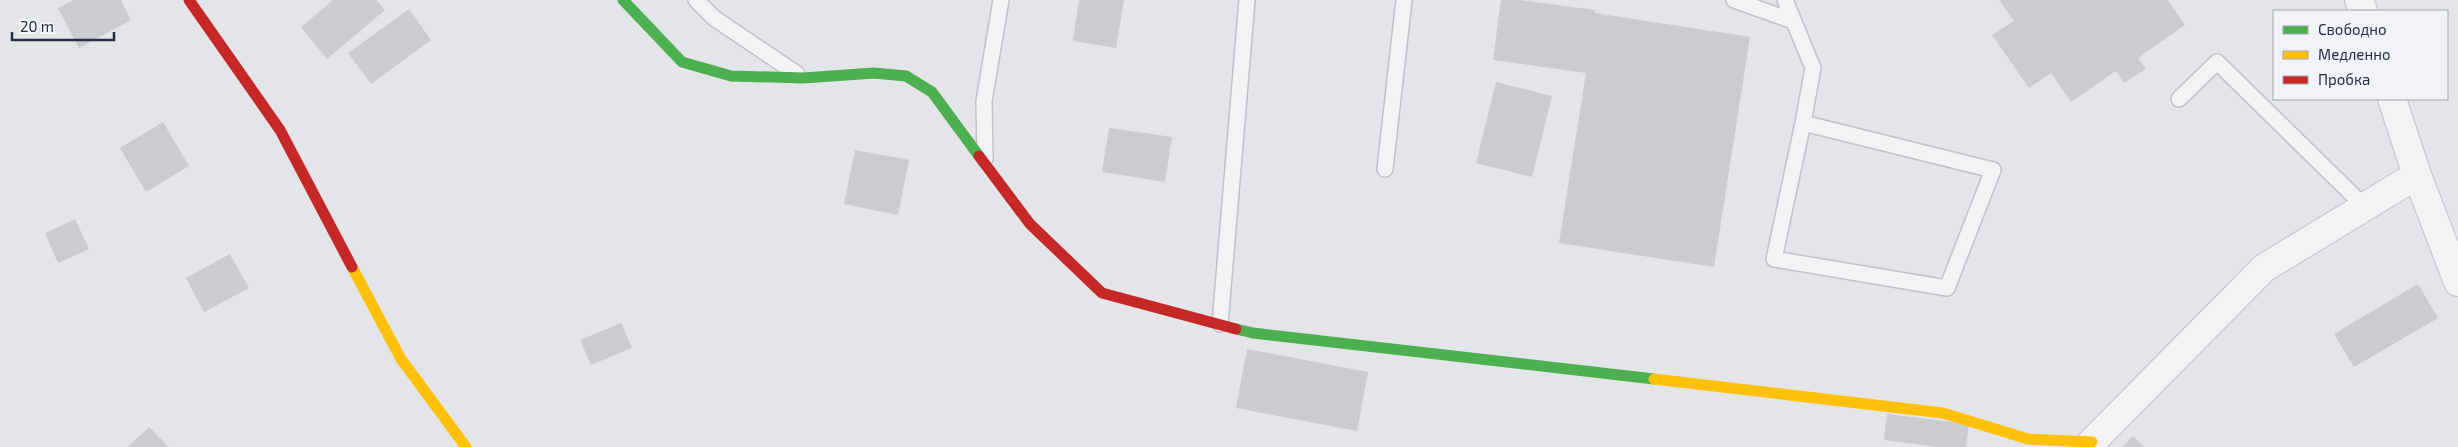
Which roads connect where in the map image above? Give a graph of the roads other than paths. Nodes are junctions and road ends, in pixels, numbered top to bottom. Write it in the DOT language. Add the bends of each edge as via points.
graph roads {
  1 [pos="189,0"];
  2 [pos="622,0"];
  3 [pos="696,0"];
  4 [pos="1001,0"];
  5 [pos="1247,0"];
  6 [pos="1404,0"];
  7 [pos="1734,0"];
  8 [pos="1785,0"];
  9 [pos="1793,21"];
  10 [pos="803,78"];
  11 [pos="2179,99"];
  12 [pos="2392,100"];
  13 [pos="1804,123"];
  14 [pos="985,166"];
  15 [pos="1385,169"];
  16 [pos="2417,175"];
  17 [pos="2365,207"];
  18 [pos="2458,282"];
  19 [pos="1220,324"];
  20 [pos="2090,445"];
  21 [pos="466,447"];
  1 -- 21 [label="street" via="280,130 402,359"];
  2 -- 10 [label="street" via="682,62 731,76"];
  3 -- 10 [label="lane" via="714,18"];
  4 -- 14 [label="lane" via="984,101"];
  5 -- 19 [label="lane"];
  6 -- 15 [label="lane"];
  7 -- 9 [label="lane"];
  8 -- 9 [label="lane"];
  9 -- 13 [label="lane" via="1812,68"];
  10 -- 14 [label="street" via="874,73 906,76 932,92"];
  11 -- 17 [label="lane" via="2217,62"];
  12 -- 16 [label="street"];
  13 -- 13 [label="lane" via="1774,259 1947,288 1993,170"];
  14 -- 19 [label="street" via="1030,224 1102,293"];
  16 -- 17 [label="street"];
  16 -- 18 [label="street"];
  17 -- 20 [label="street" via="2264,268"];
  19 -- 20 [label="street" via="1253,333 1943,413 2028,438"];
}
